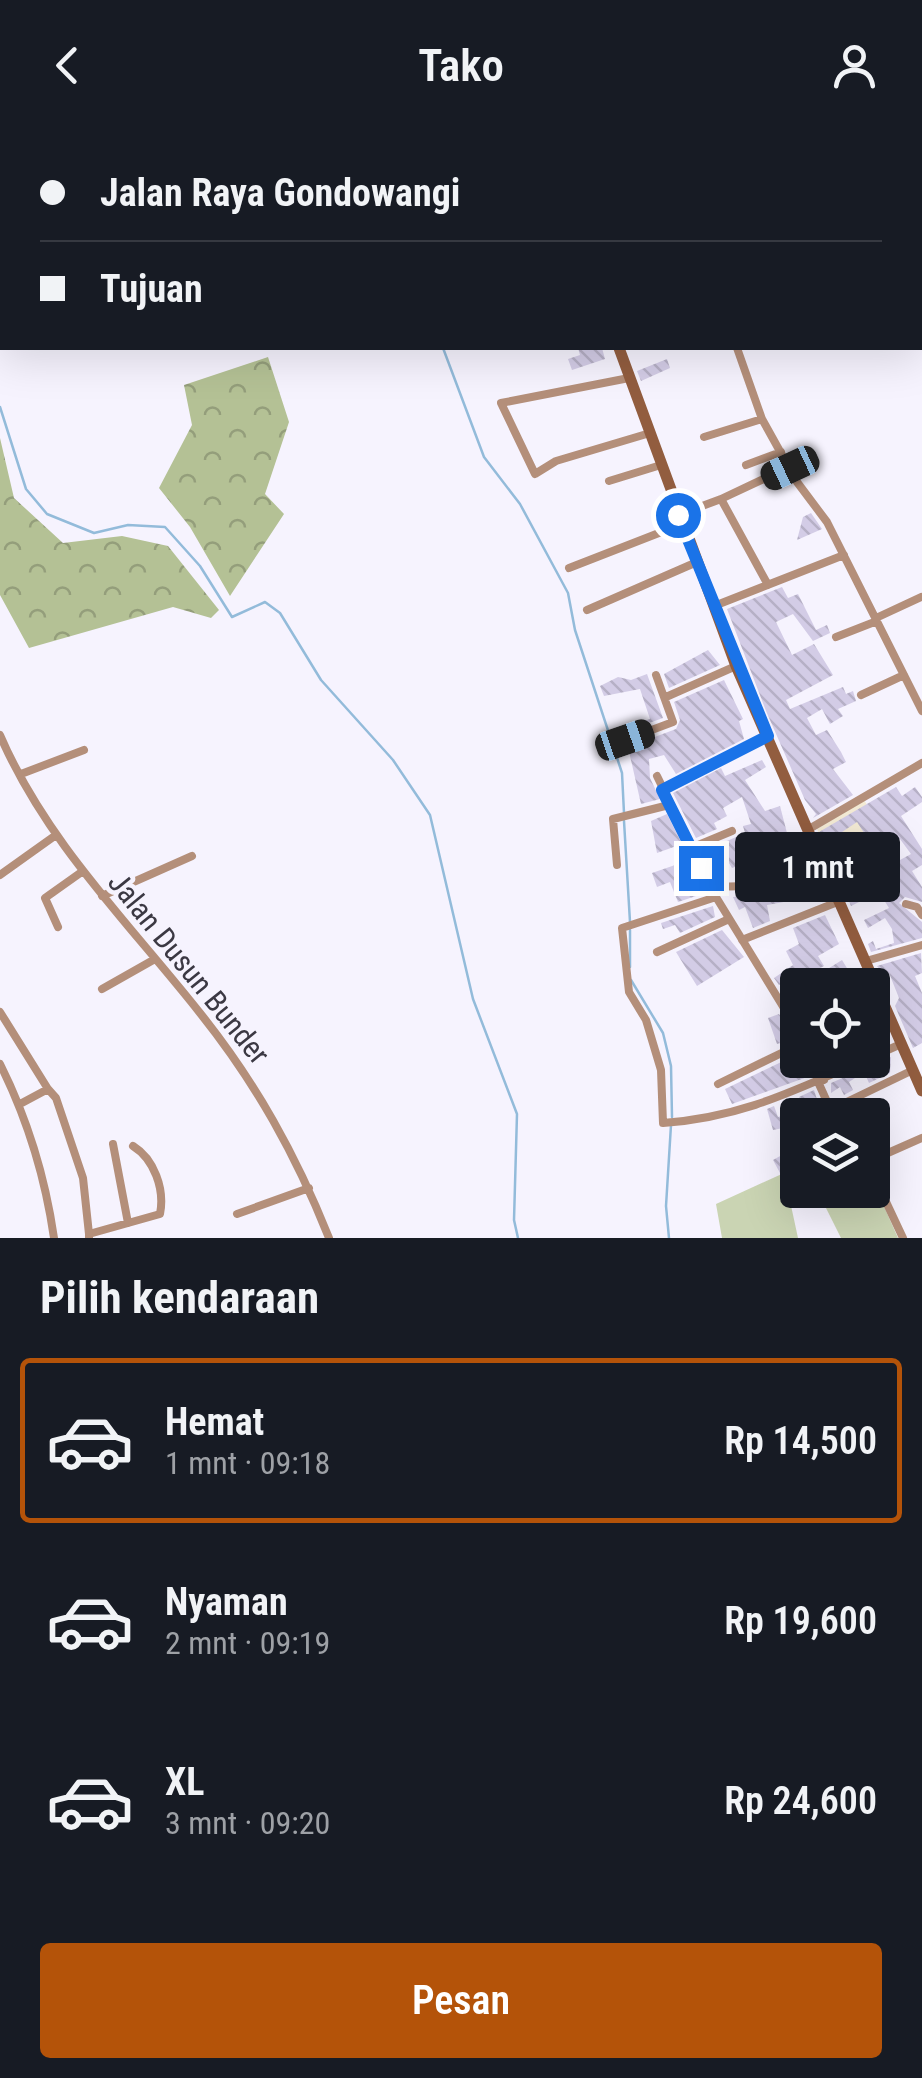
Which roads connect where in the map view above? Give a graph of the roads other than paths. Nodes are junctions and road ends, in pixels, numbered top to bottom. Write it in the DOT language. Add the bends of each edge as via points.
graph roads {
  1 [pos="621,350"];
  2 [pos="738,350"];
  3 [pos="629,378"];
  4 [pos="762,419"];
  5 [pos="650,433"];
  6 [pos="704,437"];
  7 [pos="780,452"];
  8 [pos="661,465"];
  9 [pos="746,465"];
  10 [pos="790,468"];
  11 [pos="609,480"];
  12 [pos="721,500"];
  13 [pos="680,520"];
  14 [pos="844,555"];
  15 [pos="696,562"];
  16 [pos="569,568"];
  17 [pos="768,585"];
  18 [pos="921,597"];
  19 [pos="714,606"];
  20 [pos="587,610"];
  21 [pos="876,620"];
  22 [pos="836,637"];
  23 [pos="736,666"];
  24 [pos="656,674"];
  25 [pos="904,674"];
  26 [pos="861,695"];
  27 [pos="666,697"];
  28 [pos="922,711"];
  29 [pos="0,735"];
  30 [pos="768,736"];
  31 [pos="625,740"];
  32 [pos="84,750"];
  33 [pos="922,763"];
  34 [pos="21,774"];
  35 [pos="656,776"];
  36 [pos="662,790"];
  37 [pos="669,805"];
  38 [pos="809,829"];
  39 [pos="732,831"];
  40 [pos="56,835"];
  41 [pos="690,848"];
  42 [pos="192,856"];
  43 [pos="617,865"];
  44 [pos="82,871"];
  45 [pos="0,875"];
  46 [pos="829,876"];
  47 [pos="712,887"];
  48 [pos="102,896"];
  49 [pos="716,897"];
  50 [pos="840,901"];
  51 [pos="906,904"];
  52 [pos="922,916"];
  53 [pos="729,919"];
  54 [pos="58,927"];
  55 [pos="742,940"];
  56 [pos="922,945"];
  57 [pos="658,952"];
  58 [pos="155,960"];
  59 [pos="866,961"];
  60 [pos="868,968"];
  61 [pos="102,989"];
  62 [pos="780,1002"];
  63 [pos="0,1012"];
  64 [pos="890,1025"];
  65 [pos="901,1044"];
  66 [pos="890,1049"];
  67 [pos="780,1054"];
  68 [pos="0,1064"];
  69 [pos="913,1070"];
  70 [pos="821,1078"];
  71 [pos="830,1078"];
  72 [pos="822,1082"];
  73 [pos="718,1084"];
  74 [pos="921,1086"];
  75 [pos="48,1089"];
  76 [pos="827,1098"];
  77 [pos="860,1098"];
  78 [pos="20,1104"];
  79 [pos="922,1138"];
  80 [pos="113,1144"];
  81 [pos="133,1146"];
  82 [pos="890,1152"];
  83 [pos="309,1188"];
  84 [pos="889,1208"];
  85 [pos="237,1214"];
  86 [pos="128,1224"];
  87 [pos="89,1236"];
  88 [pos="54,1238"];
  89 [pos="329,1238"];
  90 [pos="903,1238"];
  1 -- 3 [label="street"];
  2 -- 4 [label="street"];
  3 -- 5 [label="street"];
  3 -- 5 [label="street" via="501,403 535,474 556,461"];
  4 -- 6 [label="street"];
  4 -- 7 [label="street"];
  5 -- 8 [label="street"];
  7 -- 9 [label="street"];
  7 -- 10 [label="street"];
  8 -- 11 [label="street"];
  8 -- 13 [label="street"];
  10 -- 12 [label="street"];
  10 -- 14 [label="street"];
  12 -- 13 [label="street"];
  12 -- 17 [label="street"];
  13 -- 15 [label="street"];
  13 -- 16 [label="street"];
  14 -- 17 [label="street"];
  14 -- 21 [label="street"];
  15 -- 19 [label="street"];
  15 -- 20 [label="street"];
  17 -- 19 [label="street"];
  18 -- 21 [label="street"];
  19 -- 23 [label="street"];
  21 -- 22 [label="street"];
  21 -- 25 [label="street"];
  23 -- 27 [label="street"];
  23 -- 30 [label="street"];
  24 -- 27 [label="street"];
  25 -- 26 [label="street"];
  25 -- 28 [label="street"];
  27 -- 31 [label="street" via="673,722"];
  29 -- 34 [label="street, Jalan Dusun Bunder"];
  30 -- 36 [label="street"];
  30 -- 38 [label="street"];
  32 -- 34 [label="street"];
  33 -- 38 [label="street"];
  34 -- 40 [label="street, Jalan Dusun Bunder"];
  35 -- 36 [label="street"];
  36 -- 37 [label="street"];
  37 -- 41 [label="street"];
  37 -- 43 [label="street" via="612,821"];
  38 -- 46 [label="street"];
  39 -- 41 [label="street"];
  40 -- 44 [label="street, Jalan Dusun Bunder"];
  40 -- 45 [label="street"];
  41 -- 47 [label="street"];
  42 -- 48 [label="street"];
  44 -- 48 [label="street, Jalan Dusun Bunder"];
  44 -- 54 [label="street" via="44,898"];
  46 -- 47 [label="street" via="788,885"];
  46 -- 50 [label="street"];
  47 -- 49 [label="street"];
  48 -- 58 [label="street, Jalan Dusun Bunder"];
  49 -- 53 [label="street"];
  49 -- 72 [label="street" via="622,928 629,992 655,1044 670,1123 726,1116"];
  50 -- 55 [label="street"];
  50 -- 59 [label="street"];
  51 -- 52 [label="street"];
  53 -- 55 [label="street"];
  53 -- 57 [label="street"];
  55 -- 62 [label="street"];
  56 -- 59 [label="street"];
  58 -- 61 [label="street"];
  58 -- 83 [label="street, Jalan Dusun Bunder" via="257,1090"];
  59 -- 60 [label="street"];
  63 -- 75 [label="street"];
  64 -- 65 [label="street"];
  65 -- 66 [label="street"];
  65 -- 69 [label="street"];
  67 -- 73 [label="street"];
  68 -- 78 [label="street"];
  69 -- 74 [label="street"];
  69 -- 77 [label="street"];
  70 -- 72 [label="street"];
  71 -- 72 [label="street"];
  72 -- 76 [label="street"];
  75 -- 78 [label="street"];
  75 -- 87 [label="street" via="83,1178"];
  78 -- 88 [label="street" via="46,1184"];
  79 -- 82 [label="street"];
  80 -- 86 [label="street"];
  81 -- 86 [label="street" via="148,1156 162,1204 160,1214"];
  83 -- 85 [label="street"];
  83 -- 89 [label="street, Jalan Dusun Bunder"];
  84 -- 90 [label="street"];
  86 -- 87 [label="street"];
}
